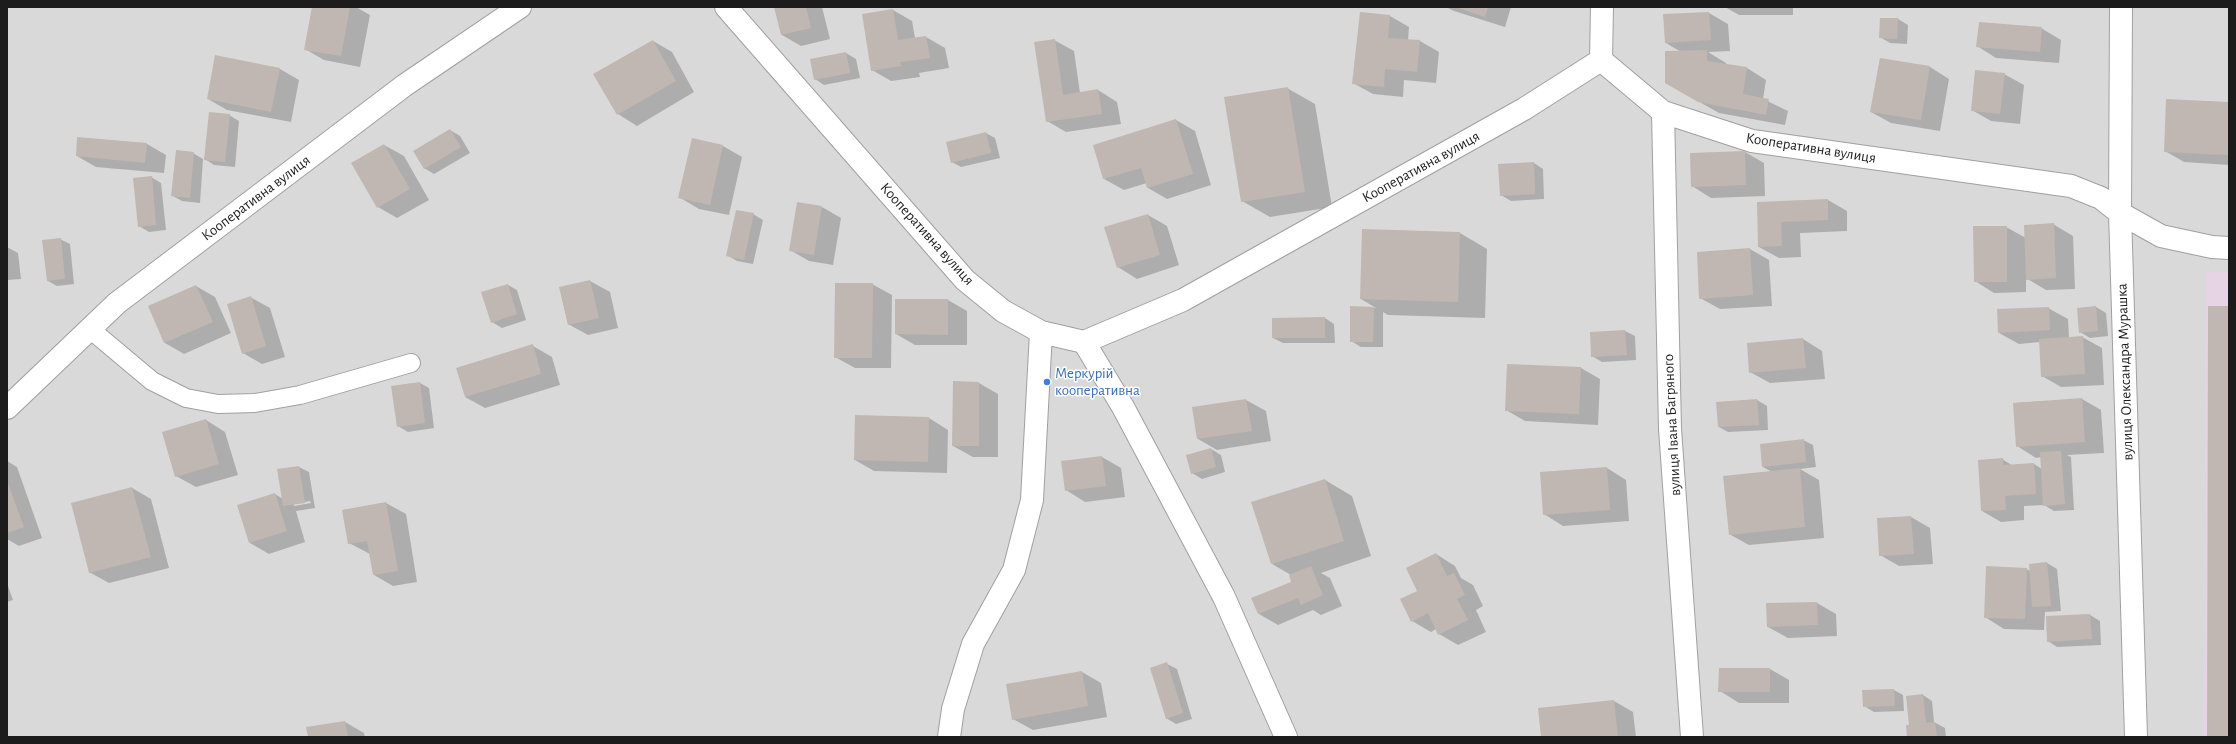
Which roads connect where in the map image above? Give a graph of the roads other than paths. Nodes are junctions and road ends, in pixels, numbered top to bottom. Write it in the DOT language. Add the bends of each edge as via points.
graph roads {
  1 [pos="520,7"];
  2 [pos="726,7"];
  3 [pos="1602,7"];
  4 [pos="2121,7"];
  5 [pos="1601,60"];
  6 [pos="1663,112"];
  7 [pos="2120,213"];
  8 [pos="2229,248"];
  9 [pos="90,329"];
  10 [pos="1041,332"];
  11 [pos="1084,342"];
  12 [pos="411,363"];
  13 [pos="7,408"];
  14 [pos="949,737"];
  15 [pos="1286,737"];
  16 [pos="1692,737"];
  17 [pos="2136,737"];
  1 -- 9 [label="street, Кооперативна вулиця" via="405,85 117,303"];
  2 -- 10 [label="street, Кооперативна вулиця" via="965,280 1003,311"];
  3 -- 5 [label="street"];
  4 -- 7 [label="street, вулиця Олександра Мурашка"];
  5 -- 6 [label="street, Кооперативна вулиця"];
  5 -- 11 [label="street, Кооперативна вулиця" via="1524,109 1183,300"];
  6 -- 7 [label="street, Кооперативна вулиця" via="1752,141 2071,186 2101,198"];
  6 -- 16 [label="street, вулиця Івана Багряного" via="1670,429"];
  7 -- 8 [label="street, Кооперативна вулиця" via="2161,236"];
  7 -- 17 [label="street, вулиця Олександра Мурашка"];
  9 -- 12 [label="lane" via="152,381 186,398 218,404 255,403 300,395"];
  9 -- 13 [label="street, Кооперативна вулиця"];
  10 -- 11 [label="street, Кооперативна вулиця"];
  10 -- 14 [label="street" via="1032,500 1014,570 973,644 953,709"];
  11 -- 15 [label="street" via="1123,407 1224,597"];
}
